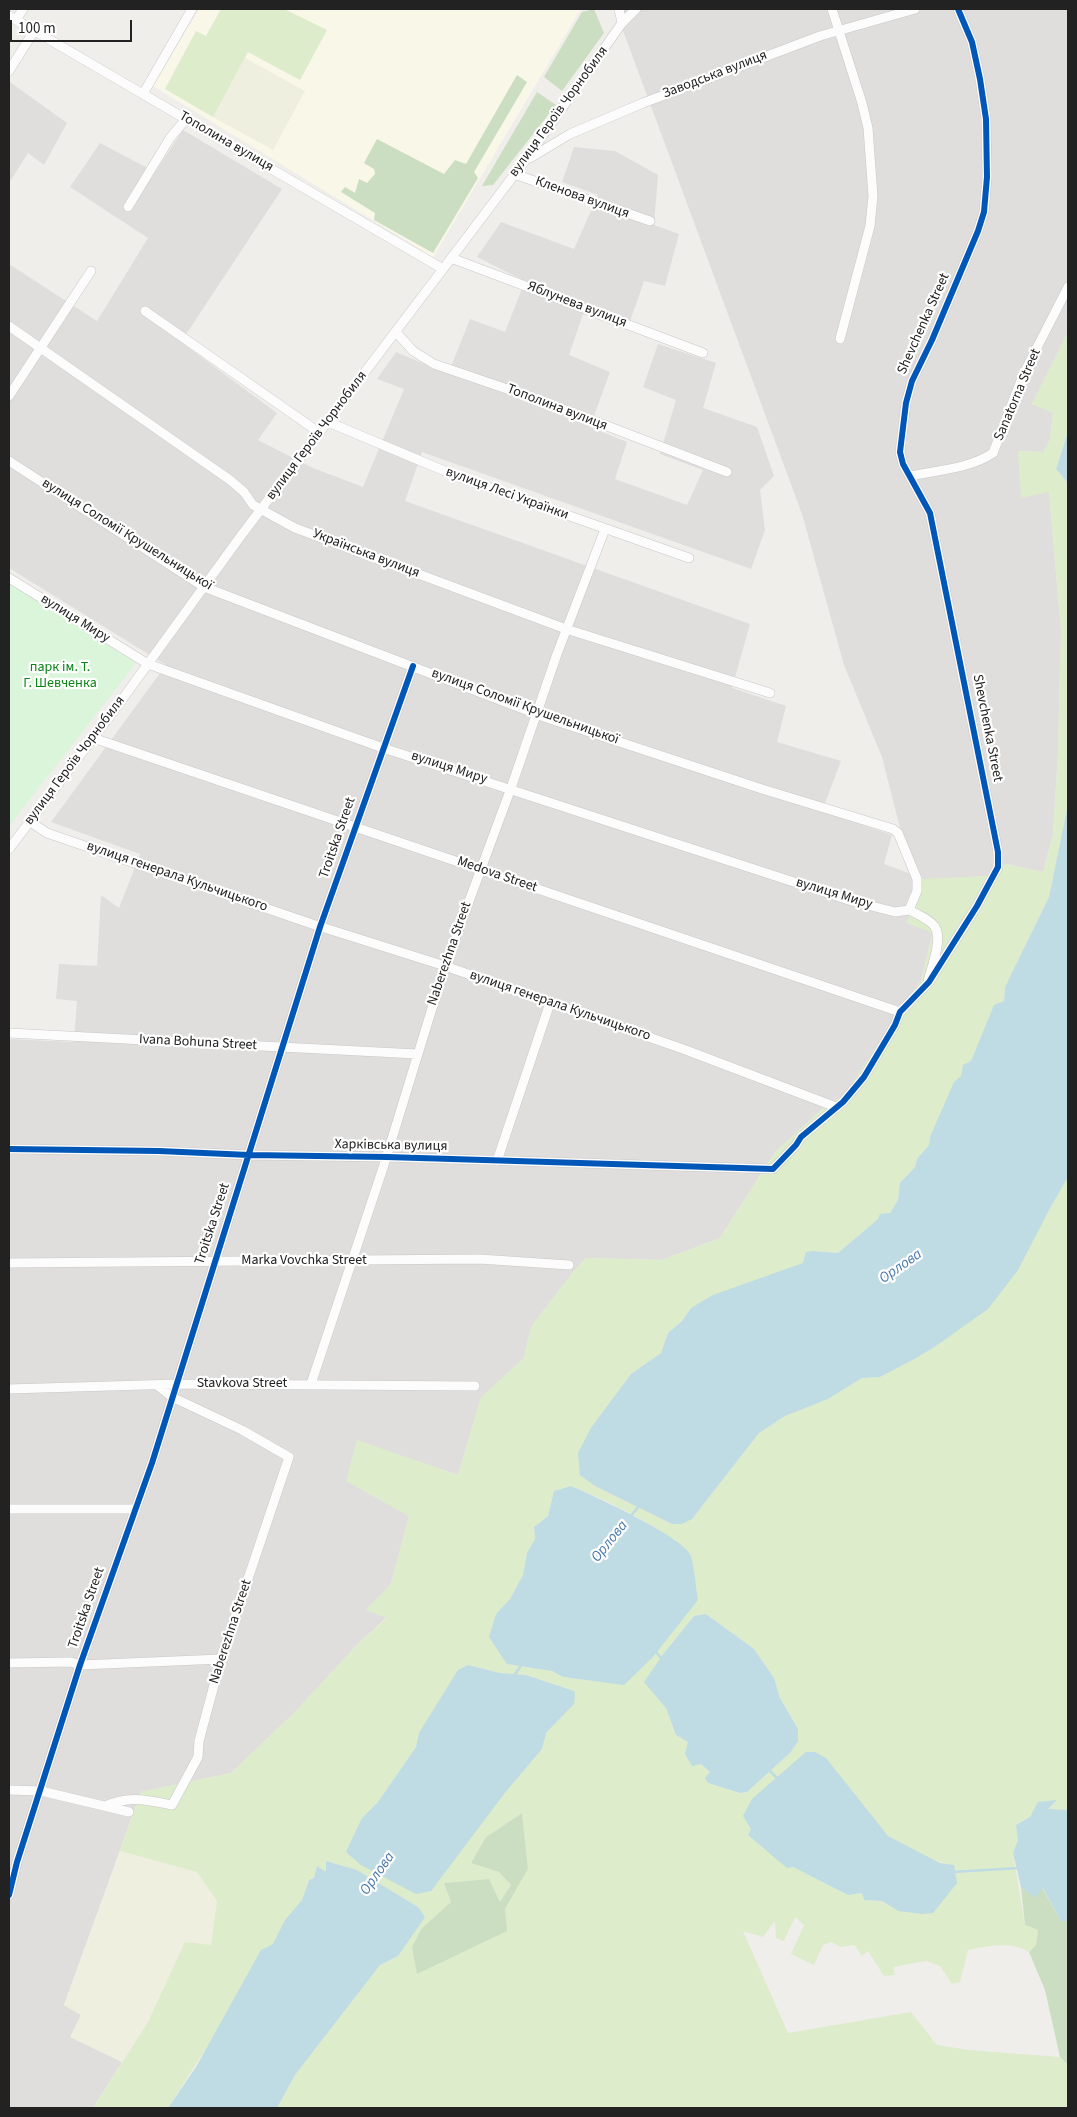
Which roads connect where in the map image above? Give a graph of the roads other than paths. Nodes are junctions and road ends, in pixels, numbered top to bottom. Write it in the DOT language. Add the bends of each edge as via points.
graph roads {
  1 [pos="23,9"];
  2 [pos="192,9"];
  3 [pos="619,9"];
  4 [pos="636,9"];
  5 [pos="832,9"];
  6 [pos="915,9"];
  7 [pos="958,9"];
  8 [pos="12,18"];
  9 [pos="622,22"];
  10 [pos="34,30"];
  11 [pos="839,30"];
  12 [pos="9,71"];
  13 [pos="143,94"];
  14 [pos="186,119"];
  15 [pos="524,162"];
  16 [pos="514,174"];
  17 [pos="128,207"];
  18 [pos="650,221"];
  19 [pos="451,258"];
  20 [pos="443,269"];
  21 [pos="91,271"];
  22 [pos="1068,287"];
  23 [pos="145,311"];
  24 [pos="9,326"];
  25 [pos="396,332"];
  26 [pos="840,339"];
  27 [pos="40,348"];
  28 [pos="703,353"];
  29 [pos="9,396"];
  30 [pos="328,422"];
  31 [pos="320,433"];
  32 [pos="9,461"];
  33 [pos="727,472"];
  34 [pos="911,476"];
  35 [pos="261,510"];
  36 [pos="605,529"];
  37 [pos="689,558"];
  38 [pos="9,578"];
  39 [pos="204,587"];
  40 [pos="566,629"];
  41 [pos="148,664"];
  42 [pos="413,666"];
  43 [pos="770,693"];
  44 [pos="535,713"];
  45 [pos="93,738"];
  46 [pos="383,748"];
  47 [pos="511,788"];
  48 [pos="29,821"];
  49 [pos="356,826"];
  50 [pos="9,849"];
  51 [pos="480,870"];
  52 [pos="909,910"];
  53 [pos="320,927"];
  54 [pos="445,966"];
  55 [pos="926,986"];
  56 [pos="550,1002"];
  57 [pos="900,1012"];
  58 [pos="9,1033"];
  59 [pos="282,1048"];
  60 [pos="417,1054"];
  61 [pos="836,1107"];
  62 [pos="9,1149"];
  63 [pos="249,1156"];
  64 [pos="387,1157"];
  65 [pos="497,1161"];
  66 [pos="214,1261"];
  67 [pos="352,1261"];
  68 [pos="9,1263"];
  69 [pos="569,1265"];
  70 [pos="177,1384"];
  71 [pos="311,1384"];
  72 [pos="158,1386"];
  73 [pos="475,1386"];
  74 [pos="9,1389"];
  75 [pos="172,1397"];
  76 [pos="9,1509"];
  77 [pos="135,1509"];
  78 [pos="221,1659"];
  79 [pos="9,1664"];
  80 [pos="80,1665"];
  81 [pos="9,1790"];
  82 [pos="41,1791"];
  83 [pos="105,1806"];
  84 [pos="129,1812"];
  85 [pos="9,1895"];
  1 -- 8 [label="street"];
  2 -- 13 [label="street"];
  3 -- 9 [label="street"];
  4 -- 9 [label="street, вулиця Героїв Чорнобиля"];
  5 -- 11 [label="street"];
  6 -- 11 [label="street, Заводська вулиця"];
  7 -- 34 [label="street, Shevchenka Street" via="972,42 986,119 984,212 912,381 900,452"];
  8 -- 10 [label="street, Тополина вулиця"];
  9 -- 15 [label="street, вулиця Героїв Чорнобиля"];
  10 -- 12 [label="street"];
  10 -- 13 [label="street, Тополина вулиця"];
  11 -- 15 [label="street, Заводська вулиця" via="769,54 593,124 546,146"];
  11 -- 26 [label="street" via="868,128 873,196 870,226"];
  13 -- 14 [label="street, Тополина вулиця"];
  14 -- 17 [label="street" via="170,138"];
  14 -- 20 [label="street, Тополина вулиця"];
  15 -- 16 [label="street, вулиця Героїв Чорнобиля"];
  16 -- 18 [label="street, Кленова вулиця"];
  16 -- 19 [label="street, вулиця Героїв Чорнобиля"];
  19 -- 20 [label="street, вулиця Героїв Чорнобиля"];
  19 -- 28 [label="street, Яблунева вулиця"];
  20 -- 25 [label="street, вулиця Героїв Чорнобиля"];
  21 -- 27 [label="street"];
  22 -- 34 [label="street, Sanatorna Street" via="1024,373 992,453 972,463"];
  23 -- 31 [label="street"];
  24 -- 27 [label="street, Українська вулиця"];
  25 -- 30 [label="street, вулиця Героїв Чорнобиля"];
  25 -- 33 [label="street, Тополина вулиця" via="413,351 434,364 542,401"];
  27 -- 29 [label="street"];
  27 -- 35 [label="street, Українська вулиця" via="230,480"];
  30 -- 31 [label="street, вулиця Героїв Чорнобиля"];
  30 -- 36 [label="street, вулиця Лесі Українки" via="459,477"];
  31 -- 35 [label="street, вулиця Героїв Чорнобиля"];
  32 -- 39 [label="street, вулиця Соломії Крушельницької"];
  34 -- 55 [label="street, Shevchenka Street" via="930,513 998,852 998,867 992,879"];
  35 -- 39 [label="street, вулиця Героїв Чорнобиля"];
  35 -- 40 [label="street, Українська вулиця" via="295,528"];
  36 -- 37 [label="street, вулиця Лесі Українки"];
  36 -- 40 [label="street, Naberezhna Street"];
  38 -- 41 [label="street, вулиця Миру"];
  39 -- 41 [label="street, вулиця Героїв Чорнобиля"];
  39 -- 42 [label="street, вулиця Соломії Крушельницької"];
  40 -- 43 [label="street, Українська вулиця"];
  40 -- 44 [label="street, Naberezhna Street"];
  41 -- 45 [label="street, вулиця Героїв Чорнобиля"];
  41 -- 46 [label="street, вулиця Миру"];
  42 -- 44 [label="street, вулиця Соломії Крушельницької"];
  42 -- 46 [label="street, Troitska Street"];
  44 -- 47 [label="street, Naberezhna Street"];
  44 -- 52 [label="street, вулиця Соломії Крушельницької" via="762,789 884,824 898,833 917,879 918,892"];
  45 -- 48 [label="street, вулиця Героїв Чорнобиля"];
  45 -- 49 [label="street, Medova Street"];
  46 -- 47 [label="street, вулиця Миру"];
  46 -- 49 [label="street, Troitska Street"];
  47 -- 51 [label="street, Naberezhna Street"];
  47 -- 52 [label="street, вулиця Миру" via="852,901 895,912"];
  48 -- 50 [label="street, вулиця Героїв Чорнобиля"];
  48 -- 53 [label="street, вулиця генерала Кульчицького" via="47,833"];
  49 -- 51 [label="street, Medova Street"];
  49 -- 53 [label="street, Troitska Street"];
  51 -- 54 [label="street, Naberezhna Street"];
  51 -- 57 [label="street, Medova Street"];
  52 -- 55 [label="street" via="935,926 938,932"];
  53 -- 54 [label="street, вулиця генерала Кульчицького"];
  53 -- 59 [label="street, Troitska Street"];
  54 -- 56 [label="street, вулиця генерала Кульчицького"];
  54 -- 60 [label="street, Naberezhna Street"];
  55 -- 57 [label="street"];
  56 -- 61 [label="street, вулиця генерала Кульчицького"];
  56 -- 65 [label="street"];
  57 -- 61 [label="street" via="864,1077"];
  58 -- 59 [label="street, Ivana Bohuna Street"];
  59 -- 60 [label="street, Ivana Bohuna Street"];
  59 -- 63 [label="street, Troitska Street"];
  60 -- 64 [label="street, Naberezhna Street"];
  61 -- 65 [label="street, Харківська вулиця" via="801,1136 773,1169"];
  62 -- 63 [label="street, Харківська вулиця"];
  63 -- 64 [label="street, Харківська вулиця"];
  63 -- 66 [label="street, Troitska Street"];
  64 -- 65 [label="street, Харківська вулиця"];
  64 -- 67 [label="street, Naberezhna Street"];
  66 -- 67 [label="street, Marka Vovchka Street"];
  66 -- 68 [label="street, Marka Vovchka Street"];
  66 -- 70 [label="street, Troitska Street"];
  67 -- 69 [label="street, Marka Vovchka Street" via="479,1259"];
  67 -- 71 [label="street, Naberezhna Street"];
  70 -- 71 [label="street, Stavkova Street"];
  70 -- 72 [label="street, Stavkova Street"];
  70 -- 75 [label="street, Troitska Street"];
  71 -- 73 [label="street, Stavkova Street"];
  72 -- 74 [label="street, Stavkova Street"];
  72 -- 75 [label="street"];
  75 -- 77 [label="street, Troitska Street"];
  75 -- 78 [label="street, Naberezhna Street" via="242,1430 289,1457"];
  76 -- 77 [label="street"];
  77 -- 80 [label="street, Troitska Street"];
  78 -- 80 [label="street"];
  78 -- 83 [label="street, Naberezhna Street" via="198,1741 198,1757 172,1805 130,1798"];
  79 -- 80 [label="street" via="71,1662"];
  80 -- 82 [label="street, Troitska Street"];
  81 -- 82 [label="street"];
  82 -- 83 [label="street"];
  82 -- 85 [label="street, Troitska Street"];
  83 -- 84 [label="street"];
}
